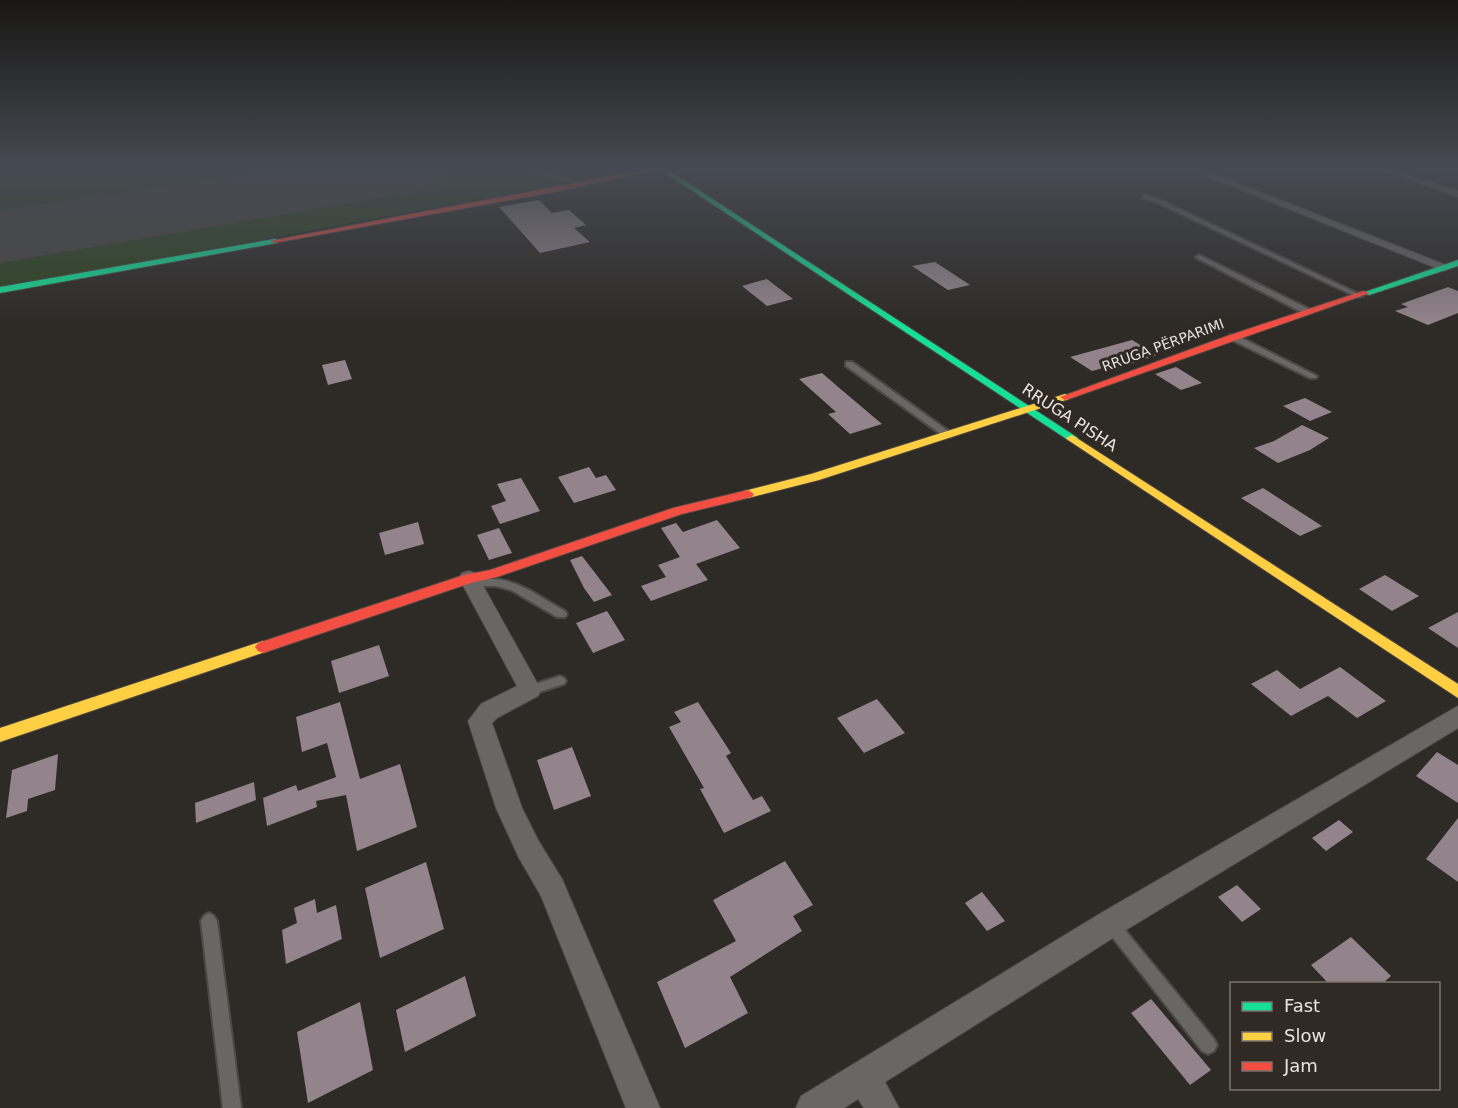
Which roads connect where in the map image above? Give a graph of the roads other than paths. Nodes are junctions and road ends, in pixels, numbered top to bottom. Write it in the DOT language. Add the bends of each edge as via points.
graph roads {
  1 [pos="378,222"];
  2 [pos="743,222"];
  3 [pos="1202,222"];
  4 [pos="1334,222"];
  5 [pos="1199,257"];
  6 [pos="1452,266"];
  7 [pos="0,290"];
  8 [pos="1359,296"];
  9 [pos="1308,312"];
  10 [pos="1233,337"];
  11 [pos="849,364"];
  12 [pos="1313,376"];
  13 [pos="1030,410"];
  14 [pos="948,435"];
  15 [pos="471,581"];
  16 [pos="561,614"];
  17 [pos="560,681"];
  18 [pos="530,690"];
  19 [pos="1458,692"];
  20 [pos="1458,716"];
  21 [pos="0,735"];
  22 [pos="210,921"];
  23 [pos="1111,923"];
  24 [pos="1208,1045"];
  25 [pos="864,1077"];
  26 [pos="232,1108"];
  27 [pos="643,1108"];
  28 [pos="813,1108"];
  29 [pos="882,1108"];
  1 -- 7 [label="street"];
  2 -- 13 [label="street, RRUGA PISHA"];
  3 -- 8 [label="lane"];
  4 -- 6 [label="street, RRUGA PËRPARIMI"];
  5 -- 9 [label="lane"];
  6 -- 8 [label="street, RRUGA PËRPARIMI"];
  8 -- 9 [label="street, RRUGA PËRPARIMI"];
  9 -- 10 [label="street, RRUGA PËRPARIMI"];
  10 -- 12 [label="lane"];
  10 -- 13 [label="street, RRUGA PËRPARIMI"];
  11 -- 14 [label="lane"];
  13 -- 14 [label="street, RRUGA PËRPARIMI"];
  13 -- 19 [label="street, RRUGA PISHA"];
  14 -- 15 [label="street, RRUGA PËRPARIMI" via="815,477 678,511"];
  15 -- 16 [label="lane" via="495,581"];
  15 -- 18 [label="street"];
  15 -- 21 [label="street, RRUGA PËRPARIMI"];
  17 -- 18 [label="lane"];
  18 -- 27 [label="street" via="489,711 480,721 503,792 538,868 552,888"];
  20 -- 23 [label="street"];
  22 -- 26 [label="lane"];
  23 -- 24 [label="lane"];
  23 -- 25 [label="street"];
  25 -- 28 [label="street"];
  25 -- 29 [label="street"];
}
